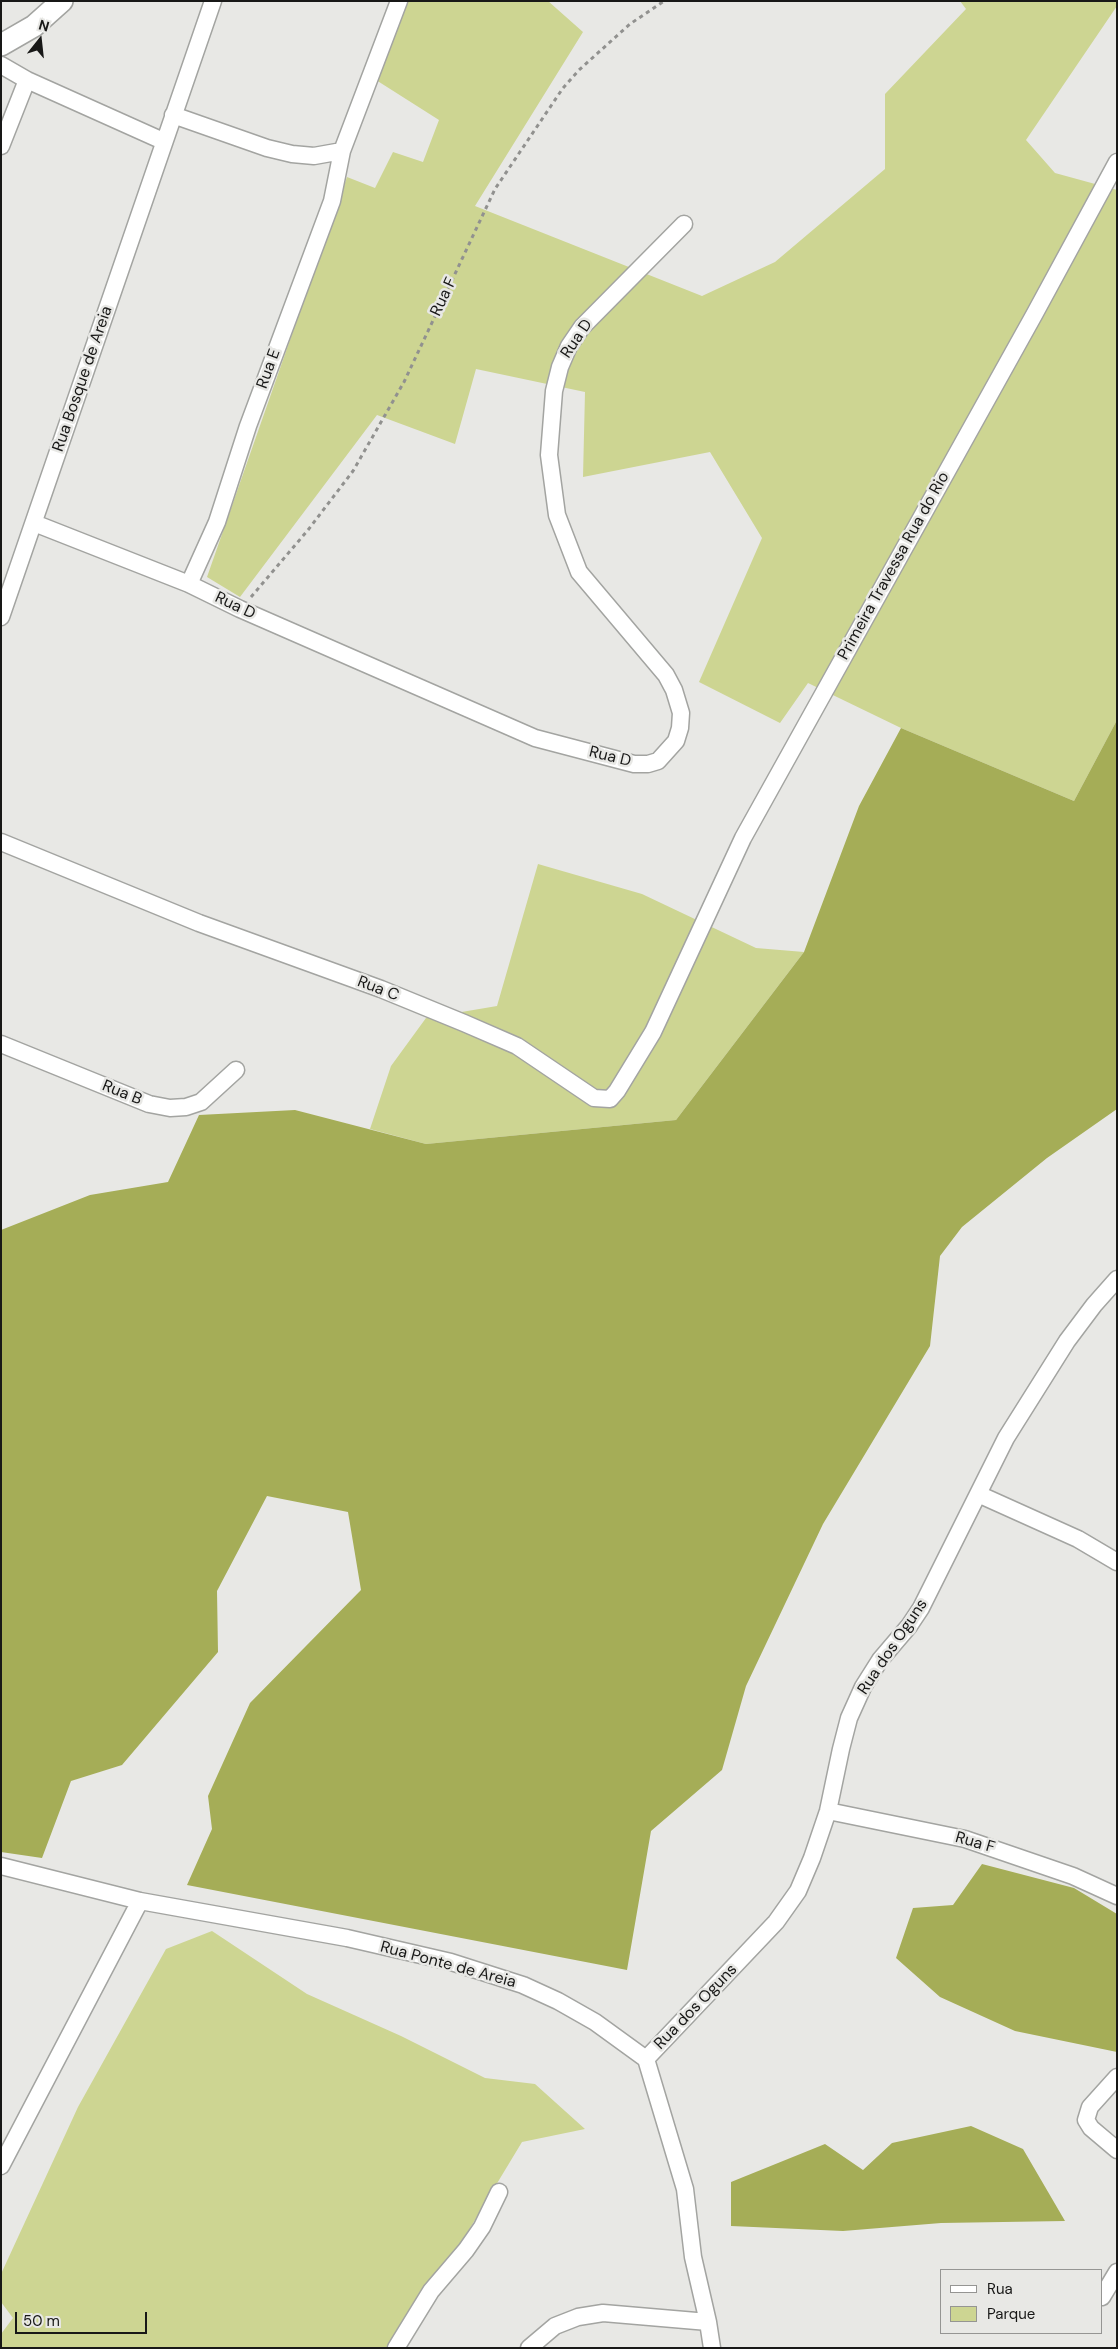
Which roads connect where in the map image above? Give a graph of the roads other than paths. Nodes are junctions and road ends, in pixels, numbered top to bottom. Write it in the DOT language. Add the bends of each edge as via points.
graph roads {
  1 [pos="62,1"];
  2 [pos="213,1"];
  3 [pos="399,1"];
  4 [pos="1,45"];
  5 [pos="1,66"];
  6 [pos="27,80"];
  7 [pos="172,115"];
  8 [pos="163,141"];
  9 [pos="1,146"];
  10 [pos="342,151"];
  11 [pos="1117,162"];
  12 [pos="684,224"];
  13 [pos="34,523"];
  14 [pos="190,584"];
  15 [pos="1,617"];
  16 [pos="1,842"];
  17 [pos="679,973"];
  18 [pos="1,1044"];
  19 [pos="236,1070"];
  20 [pos="1117,1279"];
  21 [pos="978,1494"];
  22 [pos="1117,1562"];
  23 [pos="828,1811"];
  24 [pos="1,1866"];
  25 [pos="1117,1896"];
  26 [pos="140,1900"];
  27 [pos="646,2059"];
  28 [pos="1117,2077"];
  29 [pos="1117,2150"];
  30 [pos="1,2166"];
  31 [pos="499,2192"];
  32 [pos="1117,2272"];
  33 [pos="1103,2295"];
  34 [pos="708,2322"];
  35 [pos="396,2348"];
  36 [pos="529,2348"];
  37 [pos="712,2348"];
  1 -- 4 [label="street" via="34,26"];
  2 -- 7 [label="street, Rua Bosque de Areia"];
  3 -- 10 [label="street, Rua E"];
  5 -- 6 [label="street"];
  6 -- 8 [label="street"];
  6 -- 9 [label="street"];
  7 -- 8 [label="street, Rua Bosque de Areia"];
  7 -- 10 [label="street" via="292,154 314,156"];
  8 -- 13 [label="street, Rua Bosque de Areia"];
  10 -- 14 [label="street, Rua E" via="332,201 248,426 217,522"];
  11 -- 17 [label="street, Primeira Travessa Rua do Rio" via="743,838"];
  12 -- 14 [label="street, Rua D" via="582,327 569,346 554,391 549,455 557,515 579,572 666,675 674,690 681,713 680,728 676,741 658,761 634,764 535,738"];
  13 -- 14 [label="street, Rua D"];
  13 -- 15 [label="street, Rua Bosque de Areia"];
  16 -- 17 [label="street, Rua C" via="200,923 381,989 517,1046 599,1100 610,1099 617,1091 653,1032"];
  18 -- 19 [label="street, Rua B" via="149,1104 170,1108 201,1102"];
  20 -- 21 [label="street, Rua dos Oguns" via="1067,1341 1006,1438"];
  21 -- 22 [label="street" via="1078,1539"];
  21 -- 23 [label="street, Rua dos Oguns" via="921,1608 863,1687 840,1749"];
  23 -- 25 [label="street, Rua F" via="965,1839 1073,1876"];
  23 -- 27 [label="street, Rua dos Oguns" via="798,1891 776,1922"];
  24 -- 26 [label="street, Rua Ponte de Areia"];
  26 -- 27 [label="street, Rua Ponte de Areia" via="347,1938 451,1962 558,2000"];
  26 -- 30 [label="street"];
  27 -- 34 [label="street" via="685,2189 693,2257"];
  28 -- 29 [label="street" via="1090,2106 1086,2120"];
  31 -- 35 [label="street" via="482,2226 431,2291"];
  32 -- 33 [label="street"];
  34 -- 36 [label="street" via="603,2313 578,2316 555,2326"];
  34 -- 37 [label="street"];
}
